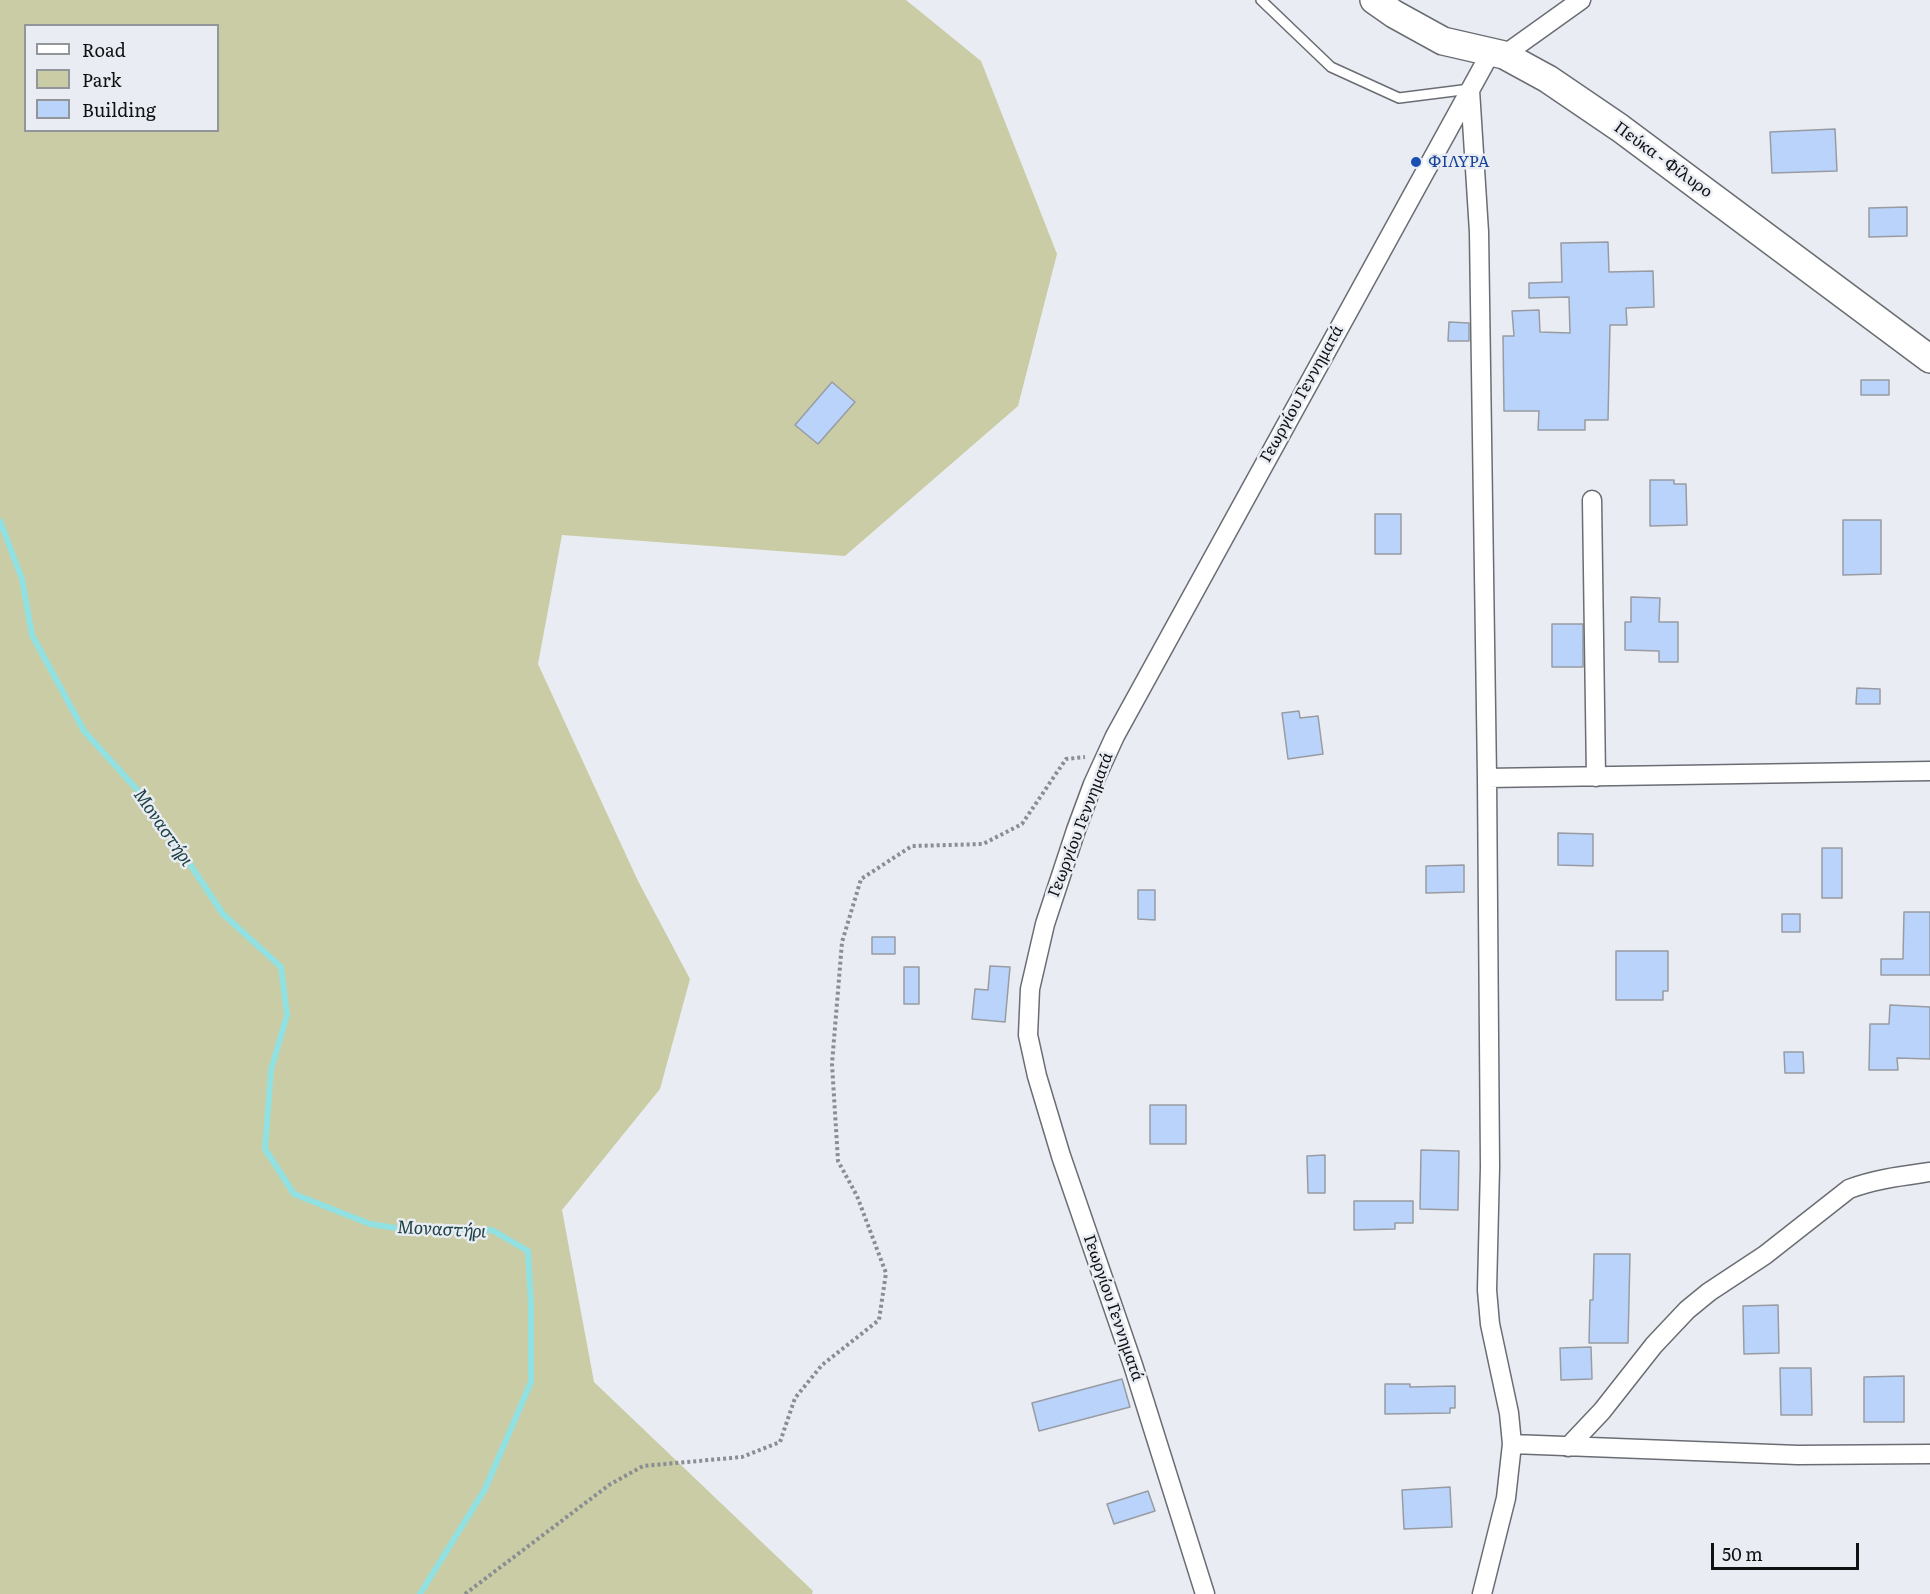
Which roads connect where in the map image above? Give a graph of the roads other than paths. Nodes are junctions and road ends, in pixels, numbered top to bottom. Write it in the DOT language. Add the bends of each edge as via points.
graph roads {
  1 [pos="1261,0"];
  2 [pos="1374,0"];
  3 [pos="1581,0"];
  4 [pos="1498,53"];
  5 [pos="1470,89"];
  6 [pos="1930,359"];
  7 [pos="1592,500"];
  8 [pos="1930,771"];
  9 [pos="1596,777"];
  10 [pos="1488,778"];
  11 [pos="1930,1172"];
  12 [pos="1512,1444"];
  13 [pos="1568,1447"];
  14 [pos="1930,1454"];
  15 [pos="1205,1594"];
  16 [pos="1482,1594"];
  1 -- 5 [label="lane" via="1331,67 1399,98"];
  2 -- 4 [label="main road, Πεύκα - Φίλυρο" via="1443,41"];
  3 -- 4 [label="street"];
  4 -- 5 [label="street, Γεωργίου Γεννηματά"];
  4 -- 6 [label="main road, Πεύκα - Φίλυρο" via="1590,106"];
  5 -- 10 [label="street" via="1479,232"];
  5 -- 15 [label="street, Γεωργίου Γεννηματά" via="1115,736 1076,830 1045,924 1030,989 1028,1035 1037,1076"];
  7 -- 9 [label="street"];
  8 -- 9 [label="street"];
  9 -- 10 [label="street"];
  10 -- 12 [label="street" via="1487,1290"];
  11 -- 13 [label="street" via="1849,1188 1766,1255 1709,1292 1668,1328"];
  12 -- 13 [label="street"];
  12 -- 16 [label="street" via="1506,1498"];
  13 -- 14 [label="street" via="1798,1455"];
}
